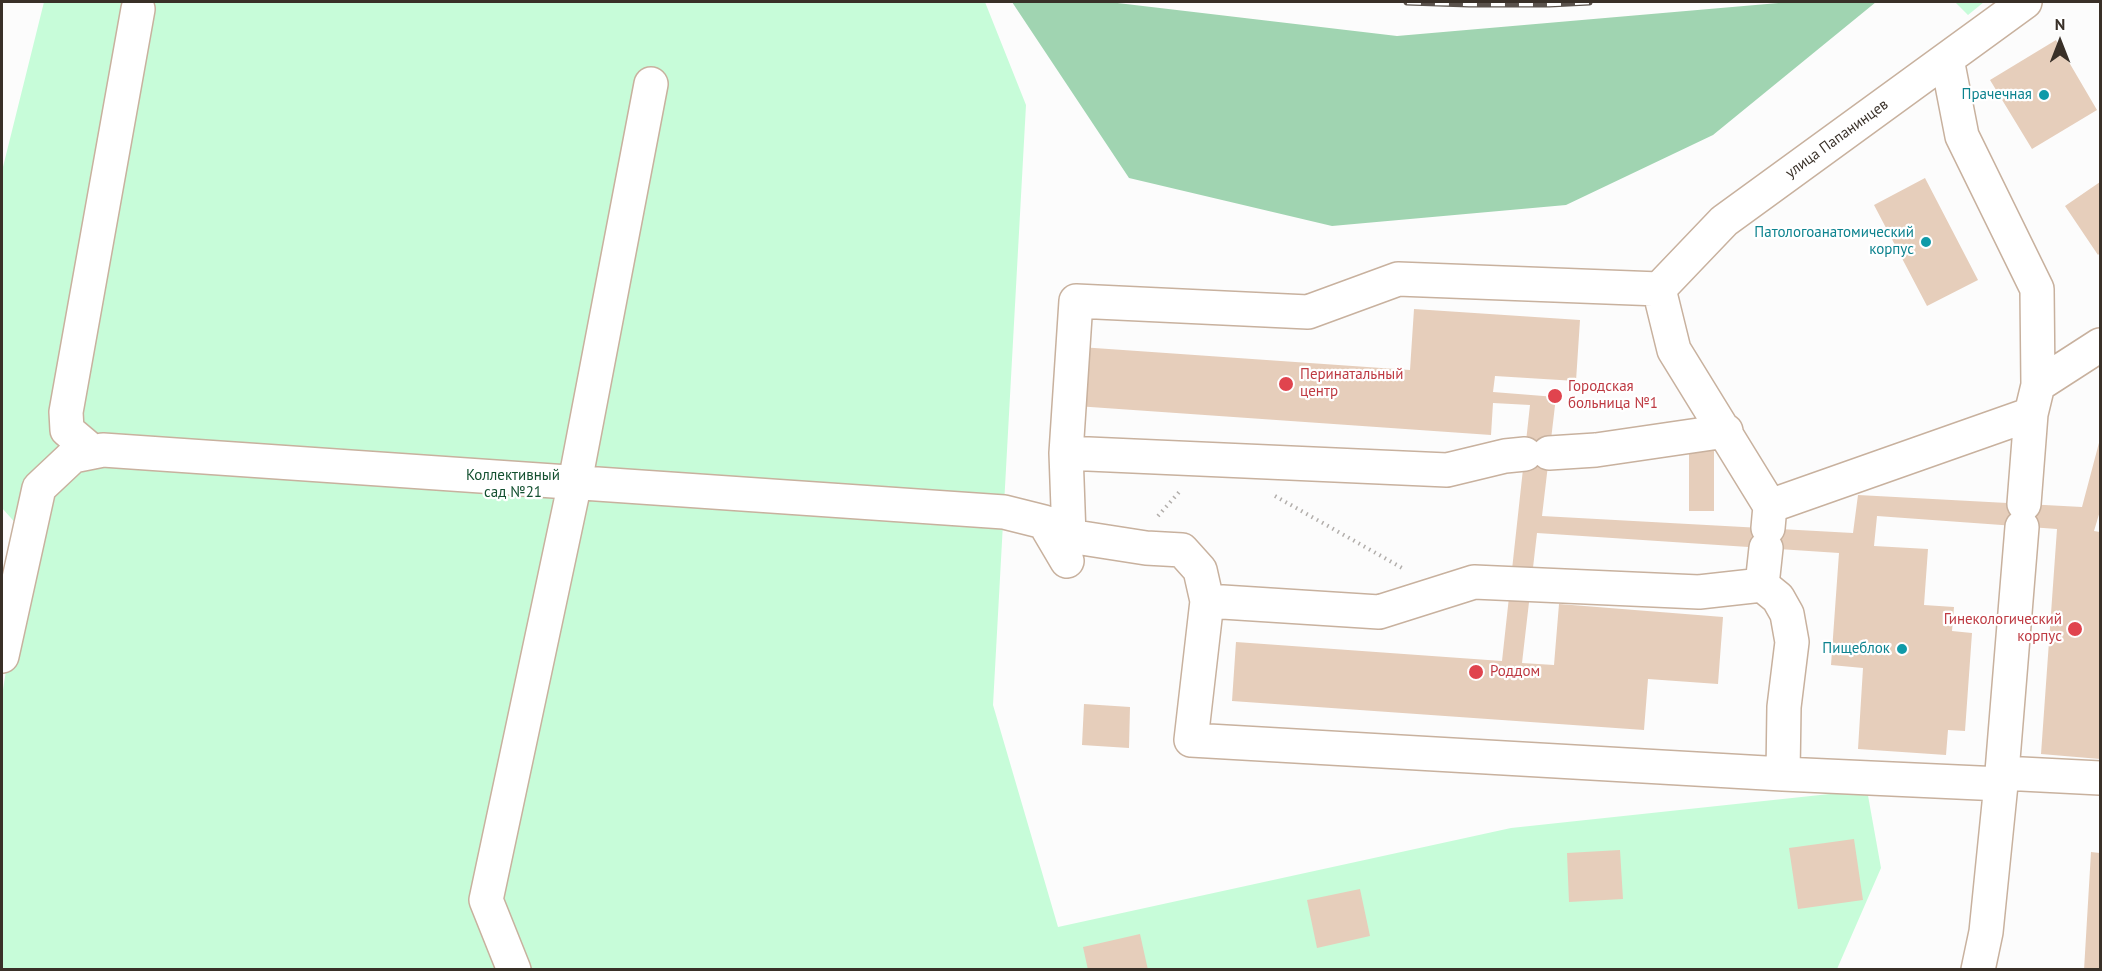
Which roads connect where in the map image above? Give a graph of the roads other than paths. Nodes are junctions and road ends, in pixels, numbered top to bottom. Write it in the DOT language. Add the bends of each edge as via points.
graph roads {
  1 [pos="2025,2"];
  2 [pos="138,9"];
  3 [pos="1947,59"];
  4 [pos="651,84"];
  5 [pos="1659,289"];
  6 [pos="2100,345"];
  7 [pos="2035,400"];
  8 [pos="1726,431"];
  9 [pos="93,452"];
  10 [pos="1066,453"];
  11 [pos="575,482"];
  12 [pos="1768,527"];
  13 [pos="1067,561"];
  14 [pos="1762,585"];
  15 [pos="1207,601"];
  16 [pos="2,656"];
  17 [pos="1784,774"];
  18 [pos="2100,778"];
  19 [pos="2001,779"];
  20 [pos="514,969"];
  21 [pos="1978,969"];
  1 -- 3 [label="street, улица Папанинцев"];
  2 -- 9 [label="street" via="66,412 67,430"];
  3 -- 5 [label="street, улица Папанинцев" via="1724,221"];
  3 -- 7 [label="street" via="1962,136 2037,289"];
  4 -- 11 [label="street"];
  5 -- 8 [label="street" via="1674,350"];
  5 -- 10 [label="street" via="1398,279 1308,312 1076,301"];
  6 -- 7 [label="street"];
  7 -- 12 [label="street"];
  7 -- 19 [label="street"];
  8 -- 10 [label="street" via="1596,450 1505,456 1447,470"];
  8 -- 12 [label="street"];
  9 -- 11 [label="street"];
  9 -- 16 [label="street" via="73,456 39,488"];
  10 -- 15 [label="street" via="1069,536 1182,550 1200,570"];
  11 -- 13 [label="street" via="1004,512 1044,522"];
  11 -- 20 [label="street" via="486,900"];
  12 -- 14 [label="street"];
  14 -- 15 [label="street" via="1699,592 1474,582 1379,612"];
  14 -- 17 [label="street" via="1778,598 1788,614 1792,642 1784,706"];
  15 -- 17 [label="street" via="1191,740"];
  17 -- 19 [label="street"];
  18 -- 19 [label="street"];
  19 -- 21 [label="street" via="1986,932"];
}
